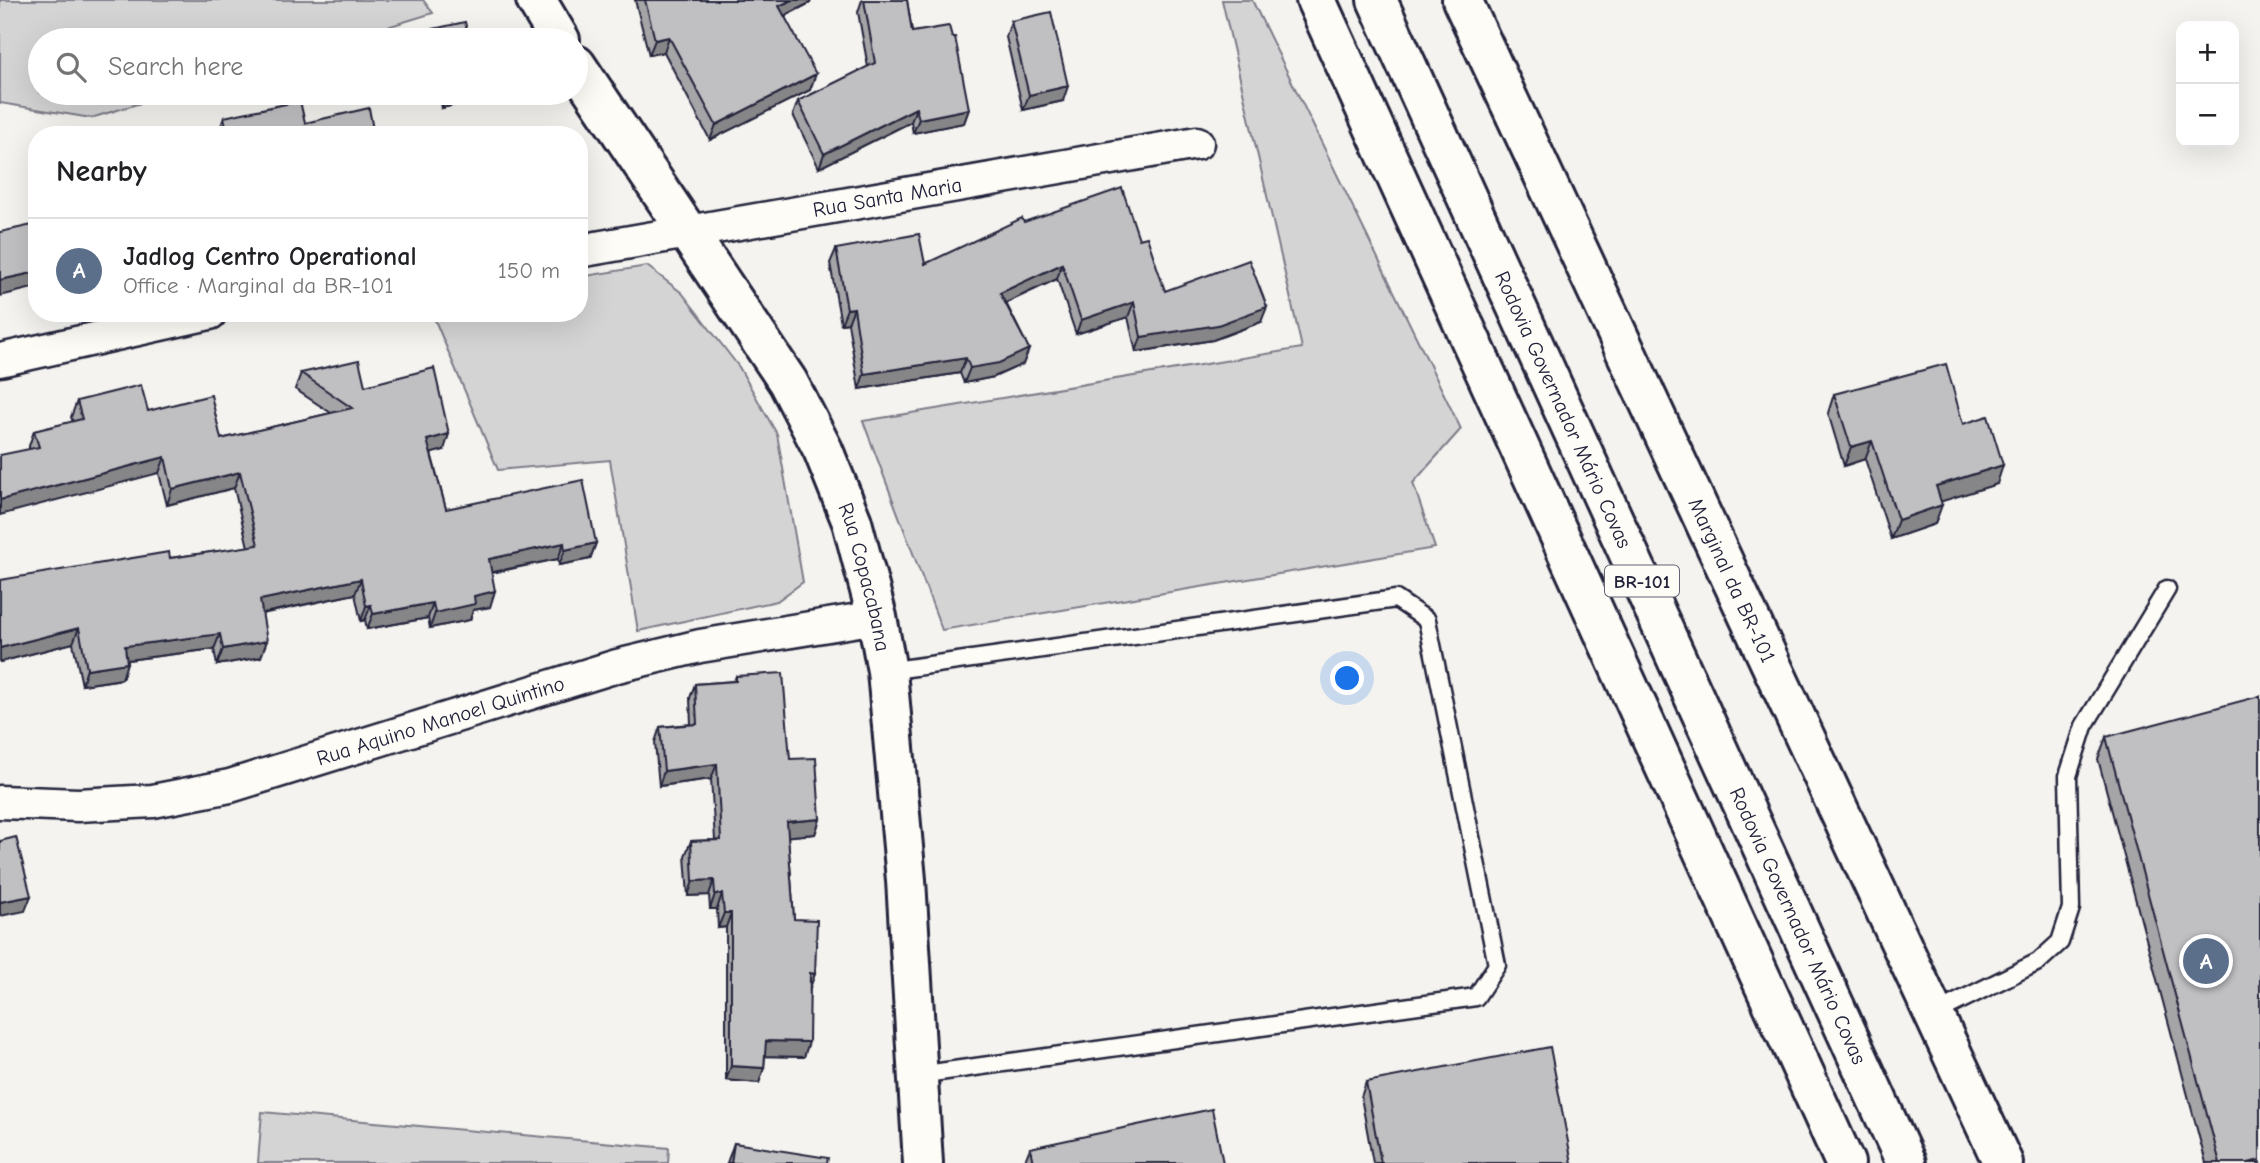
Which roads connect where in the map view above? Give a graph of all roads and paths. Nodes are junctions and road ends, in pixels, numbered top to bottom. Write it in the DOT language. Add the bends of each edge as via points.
graph roads {
  1 [pos="536,0"];
  2 [pos="1317,0"];
  3 [pos="1377,0"];
  4 [pos="1462,0"];
  5 [pos="553,28"];
  6 [pos="588,83"];
  7 [pos="1197,143"];
  8 [pos="688,234"];
  9 [pos="588,250"];
  10 [pos="170,322"];
  11 [pos="0,360"];
  12 [pos="2167,589"];
  13 [pos="877,617"];
  14 [pos="887,671"];
  15 [pos="0,802"];
  16 [pos="1935,1013"];
  17 [pos="918,1075"];
  18 [pos="923,1163"];
  19 [pos="1845,1163"];
  20 [pos="1906,1163"];
  21 [pos="2003,1163"];
  1 -- 5 [label="main road"];
  2 -- 19 [label="main road, BR-101"];
  3 -- 20 [label="main road, Rodovia Governador Mário Covas / BR-101"];
  4 -- 16 [label="main road, Marginal da BR-101"];
  6 -- 8 [label="main road, Rua Copacabana"];
  7 -- 8 [label="street, Rua Santa Maria"];
  8 -- 9 [label="street, Rua Santa Maria"];
  8 -- 13 [label="main road, Rua Copacabana" via="788,382 823,450 852,522"];
  10 -- 11 [label="street"];
  12 -- 16 [label="lane" via="2084,726 2068,776 2071,908 2060,942 2038,962"];
  13 -- 14 [label="main road, Rua Copacabana"];
  13 -- 15 [label="street, Rua Aquino Manoel Quintino" via="700,646 617,666 230,786 153,801 78,805"];
  14 -- 17 [label="main road, Rua Copacabana"];
  14 -- 17 [label="lane" via="1396,599 1427,621 1497,965 1476,998"];
  16 -- 21 [label="main road, Marginal da BR-101"];
  17 -- 18 [label="main road, Rua Copacabana"];
}
